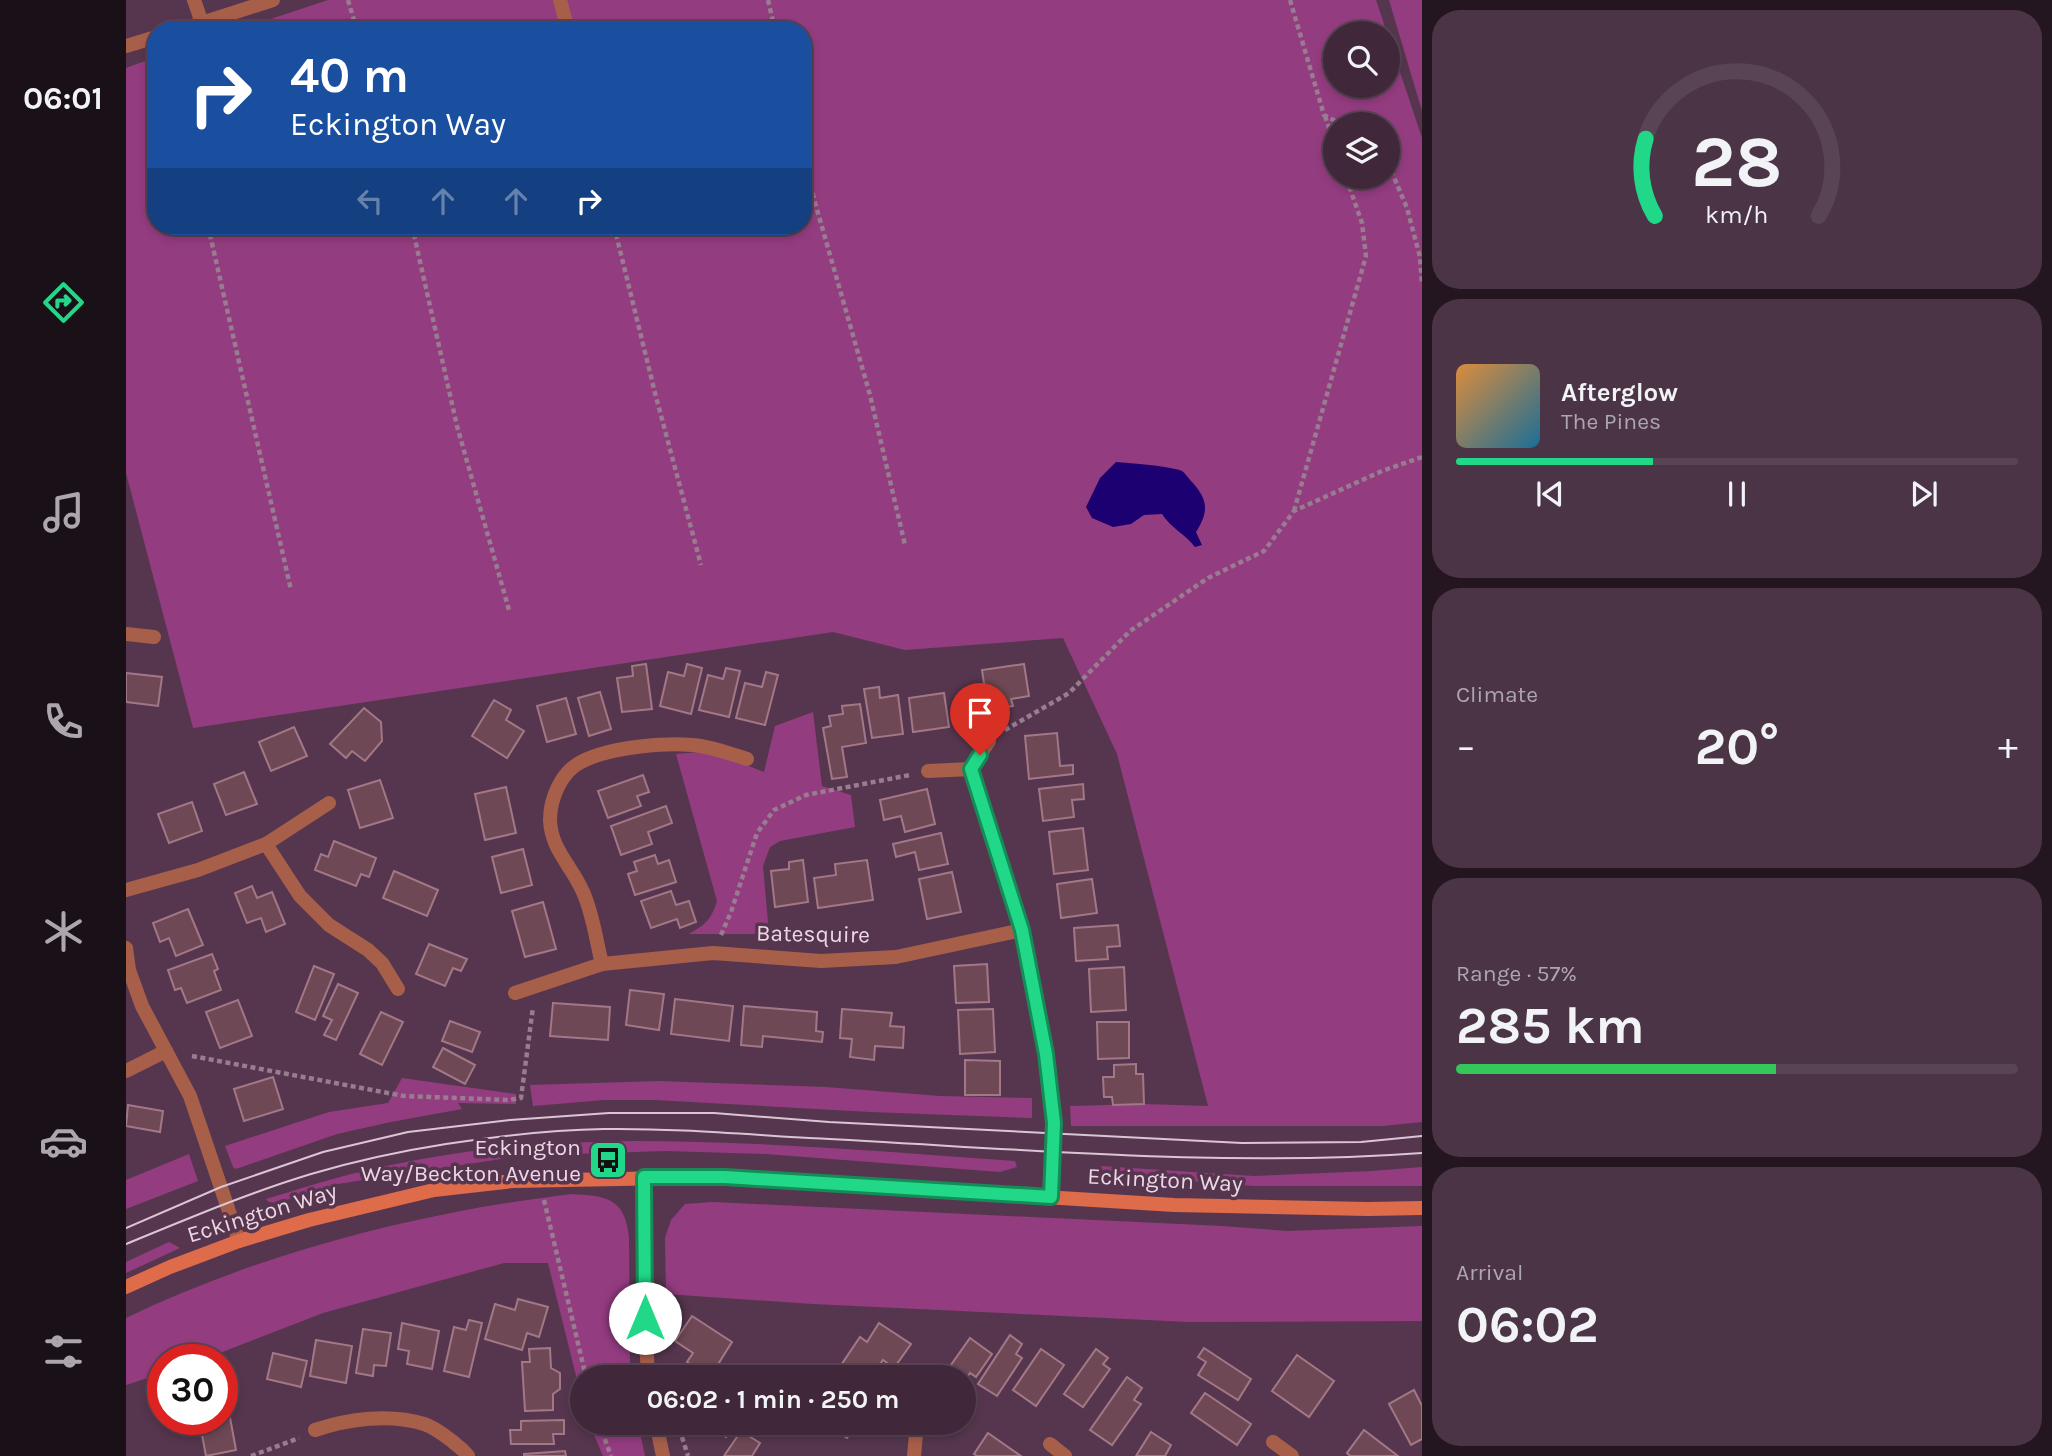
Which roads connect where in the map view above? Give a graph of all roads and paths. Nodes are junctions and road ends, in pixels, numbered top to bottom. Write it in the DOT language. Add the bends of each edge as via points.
graph roads {
  1 [pos="194,0"];
  2 [pos="273,0"];
  3 [pos="348,0"];
  4 [pos="561,0"];
  5 [pos="768,0"];
  6 [pos="1290,0"];
  7 [pos="201,21"];
  8 [pos="208,21"];
  9 [pos="354,21"];
  10 [pos="566,21"];
  11 [pos="773,21"];
  12 [pos="147,40"];
  13 [pos="126,46"];
  14 [pos="1323,112"];
  15 [pos="1350,189"];
  16 [pos="1398,189"];
  17 [pos="812,190"];
  18 [pos="210,235"];
  19 [pos="414,235"];
  20 [pos="616,235"];
  21 [pos="1422,285"];
  22 [pos="1422,457"];
  23 [pos="1294,511"];
  24 [pos="905,545"];
  25 [pos="701,565"];
  26 [pos="291,590"];
  27 [pos="509,610"];
  28 [pos="126,634"];
  29 [pos="154,638"];
  30 [pos="989,741"];
  31 [pos="747,759"];
  32 [pos="971,769"];
  33 [pos="928,771"];
  34 [pos="329,803"];
  35 [pos="266,844"];
  36 [pos="126,891"];
  37 [pos="1022,930"];
  38 [pos="126,948"];
  39 [pos="713,953"];
  40 [pos="602,964"];
  41 [pos="543,984"];
  42 [pos="398,989"];
  43 [pos="515,993"];
  44 [pos="166,1051"];
  45 [pos="126,1071"];
  46 [pos="644,1177"];
  47 [pos="539,1179"];
  48 [pos="1051,1197"];
  49 [pos="1422,1208"];
  50 [pos="239,1241"];
  51 [pos="126,1287"];
  52 [pos="583,1365"];
  53 [pos="647,1365"];
  54 [pos="315,1430"];
  55 [pos="603,1435"];
  56 [pos="659,1435"];
  57 [pos="916,1435"];
  58 [pos="1273,1442"];
  59 [pos="1050,1444"];
  60 [pos="251,1456"];
  61 [pos="468,1456"];
  62 [pos="611,1456"];
  63 [pos="663,1456"];
  64 [pos="914,1456"];
  65 [pos="1066,1456"];
  66 [pos="1292,1456"];
  1 -- 7 [label="street"];
  2 -- 8 [label="street"];
  3 -- 9 [label="path"];
  4 -- 10 [label="street"];
  5 -- 11 [label="path"];
  6 -- 14 [label="path"];
  12 -- 13 [label="street"];
  15 -- 23 [label="path" via="1362,223 1366,256"];
  16 -- 21 [label="path" via="1420,257"];
  17 -- 24 [label="path" via="870,395"];
  18 -- 26 [label="path"];
  19 -- 27 [label="path" via="457,426"];
  20 -- 25 [label="path"];
  22 -- 23 [label="path"];
  23 -- 30 [label="path" via="1264,551 1208,578 1130,631 1069,693"];
  28 -- 29 [label="street"];
  30 -- 32 [label="street"];
  31 -- 40 [label="street" via="700,746 657,744 580,762 562,780 550,820 554,844 583,891"];
  32 -- 33 [label="street"];
  32 -- 37 [label="street"];
  33 -- 39 [label="path" via="806,795 774,810 757,832"];
  34 -- 35 [label="street"];
  35 -- 36 [label="street"];
  35 -- 42 [label="street" via="300,896 329,925 382,963"];
  37 -- 39 [label="street, Batesquire" via="896,957 821,961"];
  37 -- 48 [label="street" via="1054,1116"];
  38 -- 44 [label="street" via="142,1006"];
  39 -- 40 [label="street, Batesquire"];
  40 -- 41 [label="street, Batesquire"];
  41 -- 43 [label="street, Batesquire"];
  41 -- 44 [label="path" via="532,1010 521,1098 404,1096"];
  44 -- 45 [label="street"];
  44 -- 50 [label="street" via="190,1096"];
  46 -- 47 [label="main road, Eckington Way"];
  46 -- 48 [label="main road, Eckington Way" via="725,1177"];
  46 -- 53 [label="street"];
  47 -- 50 [label="main road, Eckington Way" via="434,1190"];
  47 -- 52 [label="path"];
  48 -- 49 [label="main road, Eckington Way" via="1174,1205"];
  50 -- 51 [label="main road, Eckington Way"];
  54 -- 60 [label="path"];
  54 -- 61 [label="street" via="339,1422 405,1420 426,1424"];
  55 -- 62 [label="path"];
  56 -- 63 [label="street"];
  57 -- 64 [label="street"];
  58 -- 66 [label="street"];
  59 -- 65 [label="street"];
}
